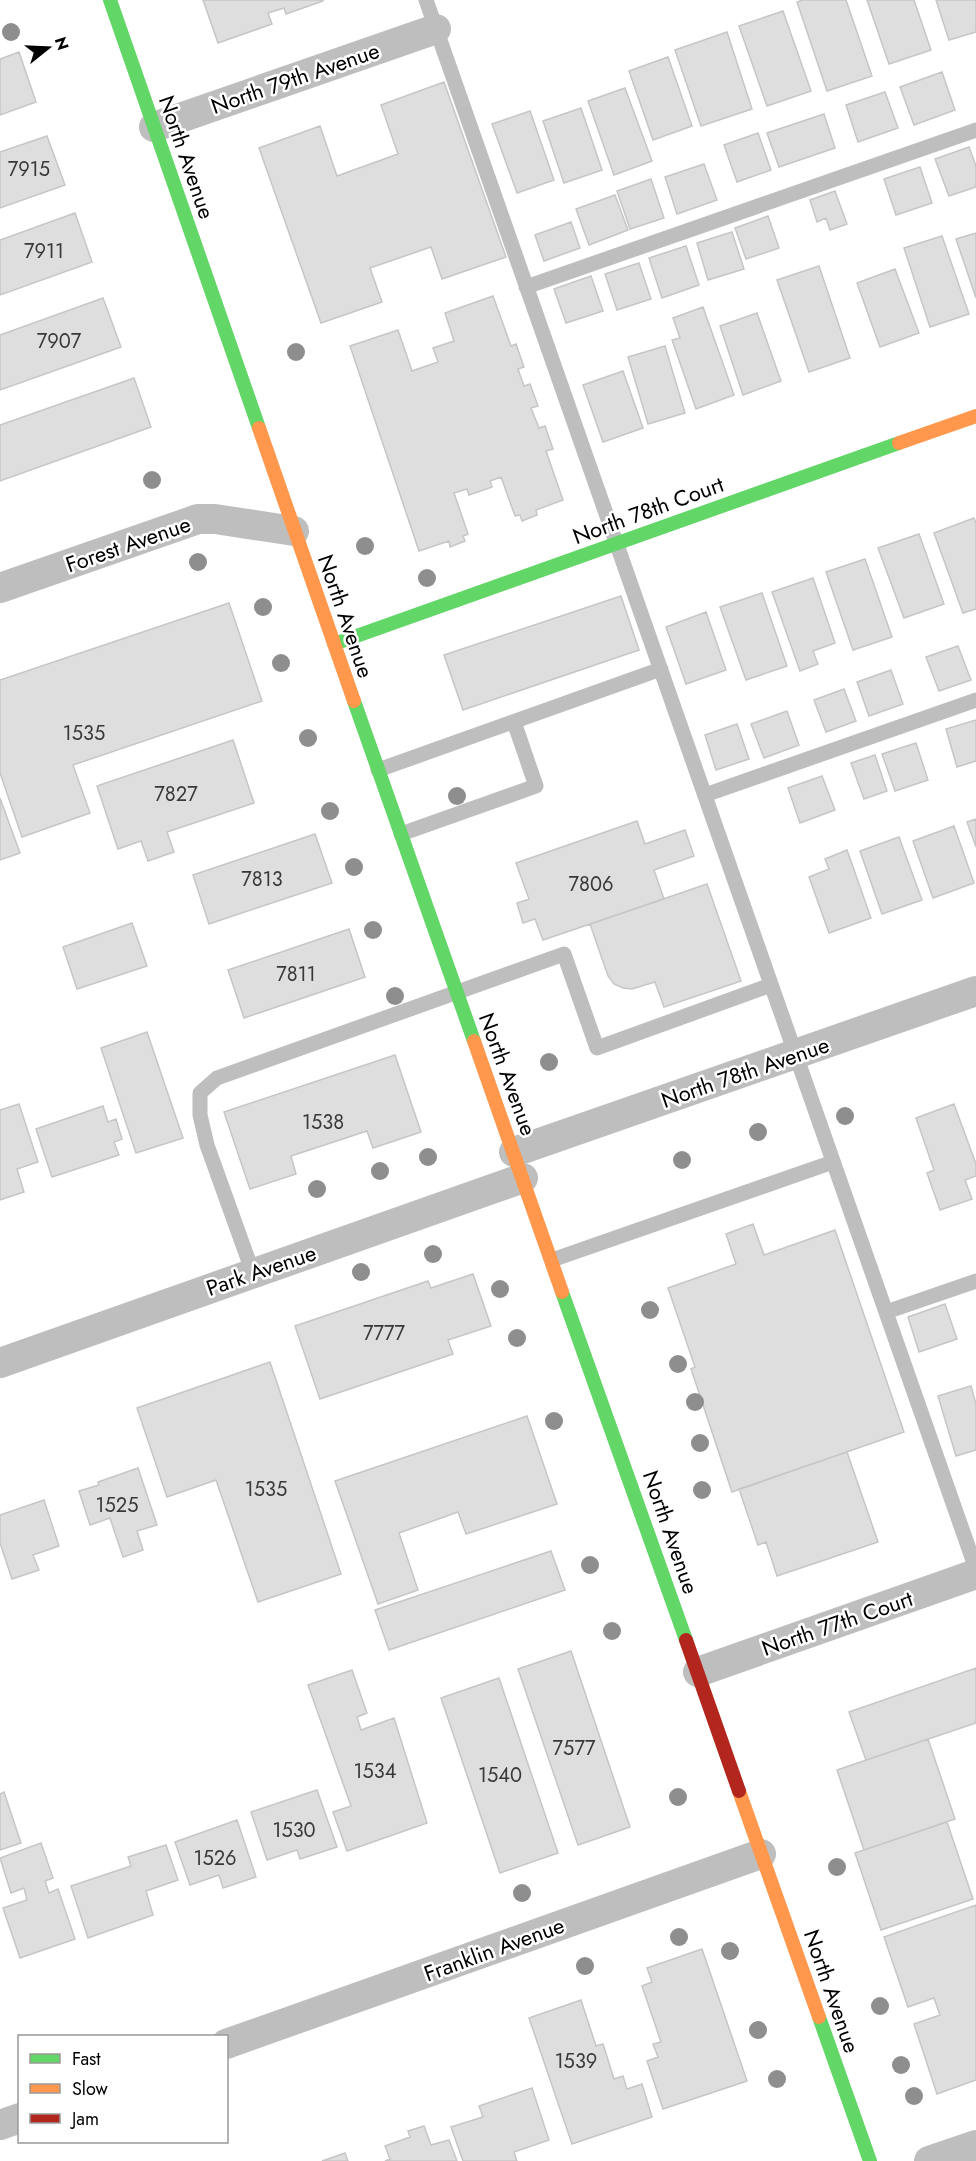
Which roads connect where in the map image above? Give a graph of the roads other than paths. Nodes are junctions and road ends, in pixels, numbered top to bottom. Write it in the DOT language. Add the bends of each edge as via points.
graph roads {
  1 [pos="110,0"];
  2 [pos="426,0"];
  3 [pos="436,29"];
  4 [pos="154,127"];
  5 [pos="976,130"];
  6 [pos="526,287"];
  7 [pos="976,416"];
  8 [pos="294,531"];
  9 [pos="616,543"];
  10 [pos="0,588"];
  11 [pos="334,644"];
  12 [pos="661,669"];
  13 [pos="976,700"];
  14 [pos="514,722"];
  15 [pos="378,770"];
  16 [pos="705,795"];
  17 [pos="401,834"];
  18 [pos="771,985"];
  19 [pos="976,991"];
  20 [pos="457,992"];
  21 [pos="796,1054"];
  22 [pos="833,1162"];
  23 [pos="518,1165"];
  24 [pos="552,1260"];
  25 [pos="253,1273"];
  26 [pos="976,1281"];
  27 [pos="886,1312"];
  28 [pos="0,1363"];
  29 [pos="976,1569"];
  30 [pos="976,1574"];
  31 [pos="698,1672"];
  32 [pos="761,1854"];
  33 [pos="228,2043"];
  34 [pos="18,2119"];
  35 [pos="0,2125"];
  36 [pos="976,2145"];
  37 [pos="870,2161"];
  38 [pos="929,2161"];
  1 -- 4 [label="main road, North Avenue"];
  2 -- 3 [label="lane"];
  3 -- 4 [label="street, North 79th Avenue"];
  3 -- 6 [label="lane"];
  4 -- 8 [label="main road, North Avenue"];
  5 -- 6 [label="lane"];
  6 -- 9 [label="lane"];
  7 -- 9 [label="main road, North 78th Court"];
  8 -- 10 [label="street, Forest Avenue" via="198,519"];
  8 -- 11 [label="main road, North Avenue"];
  9 -- 11 [label="main road, North 78th Court"];
  9 -- 12 [label="lane"];
  11 -- 15 [label="main road, North Avenue"];
  12 -- 14 [label="lane"];
  12 -- 16 [label="lane"];
  13 -- 16 [label="lane"];
  14 -- 15 [label="lane"];
  14 -- 17 [label="lane" via="536,786"];
  15 -- 17 [label="main road, North Avenue"];
  16 -- 18 [label="lane"];
  17 -- 20 [label="main road, North Avenue"];
  18 -- 20 [label="lane" via="597,1048 564,954"];
  18 -- 21 [label="lane"];
  19 -- 21 [label="street, North 78th Avenue"];
  20 -- 23 [label="main road, North Avenue"];
  20 -- 25 [label="lane" via="217,1078 200,1094 207,1145"];
  21 -- 22 [label="lane"];
  21 -- 23 [label="street, North 78th Avenue"];
  22 -- 24 [label="lane"];
  22 -- 27 [label="lane"];
  23 -- 24 [label="main road, North Avenue"];
  23 -- 25 [label="street, Park Avenue"];
  24 -- 31 [label="main road, North Avenue"];
  25 -- 28 [label="street, Park Avenue"];
  26 -- 27 [label="lane"];
  27 -- 29 [label="lane"];
  30 -- 31 [label="street, North 77th Court"];
  31 -- 32 [label="main road, North Avenue"];
  32 -- 33 [label="street, Franklin Avenue"];
  32 -- 37 [label="main road, North Avenue"];
  34 -- 35 [label="street"];
  36 -- 38 [label="street"];
}
